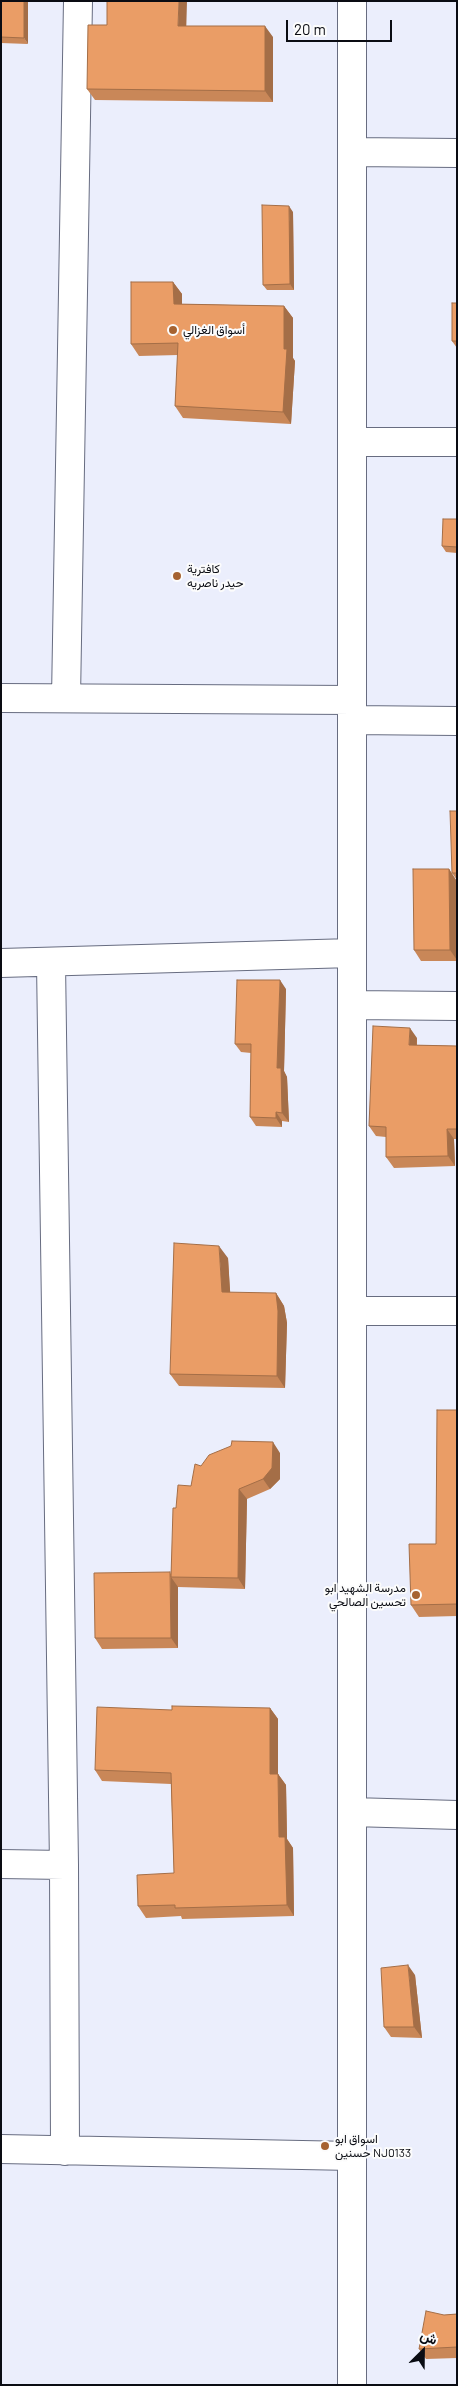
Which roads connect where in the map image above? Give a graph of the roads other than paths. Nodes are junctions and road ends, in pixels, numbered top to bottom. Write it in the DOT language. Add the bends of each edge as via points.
graph roads {
  1 [pos="78,1"];
  2 [pos="352,1"];
  3 [pos="352,152"];
  4 [pos="457,153"];
  5 [pos="352,442"];
  6 [pos="457,442"];
  7 [pos="1,698"];
  8 [pos="66,698"];
  9 [pos="352,710"];
  10 [pos="457,720"];
  11 [pos="352,953"];
  12 [pos="1,963"];
  13 [pos="51,963"];
  14 [pos="352,1005"];
  15 [pos="457,1006"];
  16 [pos="352,1311"];
  17 [pos="457,1311"];
  18 [pos="352,1812"];
  19 [pos="457,1814"];
  20 [pos="1,1864"];
  21 [pos="64,1865"];
  22 [pos="1,2149"];
  23 [pos="65,2151"];
  24 [pos="352,2156"];
  25 [pos="352,2385"];
  1 -- 8 [label="street"];
  2 -- 3 [label="street"];
  3 -- 4 [label="street"];
  3 -- 5 [label="street"];
  5 -- 6 [label="street"];
  5 -- 9 [label="street"];
  7 -- 8 [label="street"];
  8 -- 9 [label="street"];
  9 -- 10 [label="street"];
  9 -- 11 [label="street"];
  11 -- 13 [label="street"];
  11 -- 14 [label="street"];
  12 -- 13 [label="street"];
  13 -- 21 [label="street"];
  14 -- 15 [label="street"];
  14 -- 16 [label="street"];
  16 -- 17 [label="street"];
  16 -- 18 [label="street"];
  18 -- 19 [label="street"];
  18 -- 24 [label="street"];
  20 -- 21 [label="street"];
  21 -- 23 [label="street"];
  22 -- 23 [label="street"];
  23 -- 24 [label="street"];
  24 -- 25 [label="street"];
}
